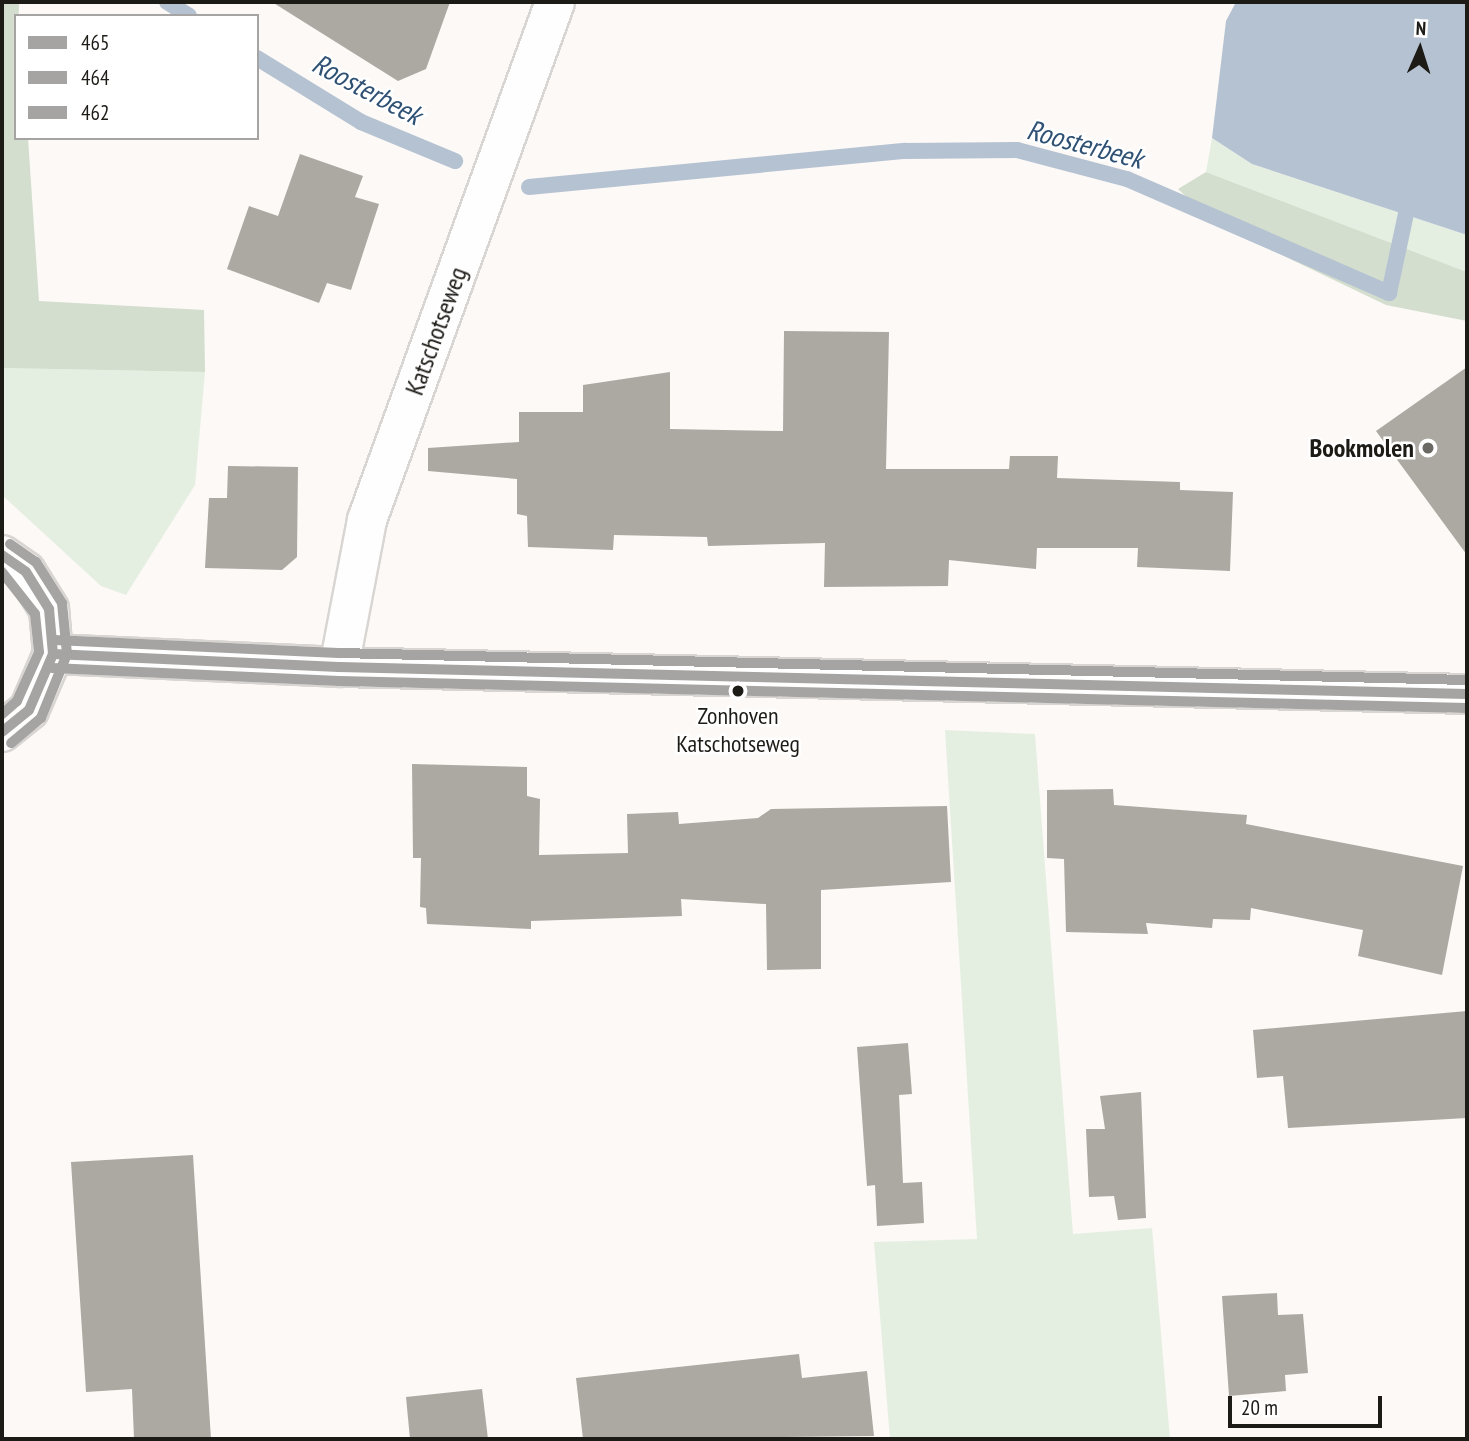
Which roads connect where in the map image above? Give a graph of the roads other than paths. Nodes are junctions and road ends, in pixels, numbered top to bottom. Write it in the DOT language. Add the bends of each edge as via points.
graph roads {
  1 [pos="555,2"];
  2 [pos="2,555"];
  3 [pos="53,654"];
  4 [pos="339,667"];
  5 [pos="1467,694"];
  6 [pos="2,732"];
  1 -- 4 [label="street, Katschotseweg" via="367,520"];
  2 -- 3 [label="street" via="26,572 49,609"];
  3 -- 4 [label="street"];
  3 -- 6 [label="street" via="29,710"];
  4 -- 5 [label="street"];
}
